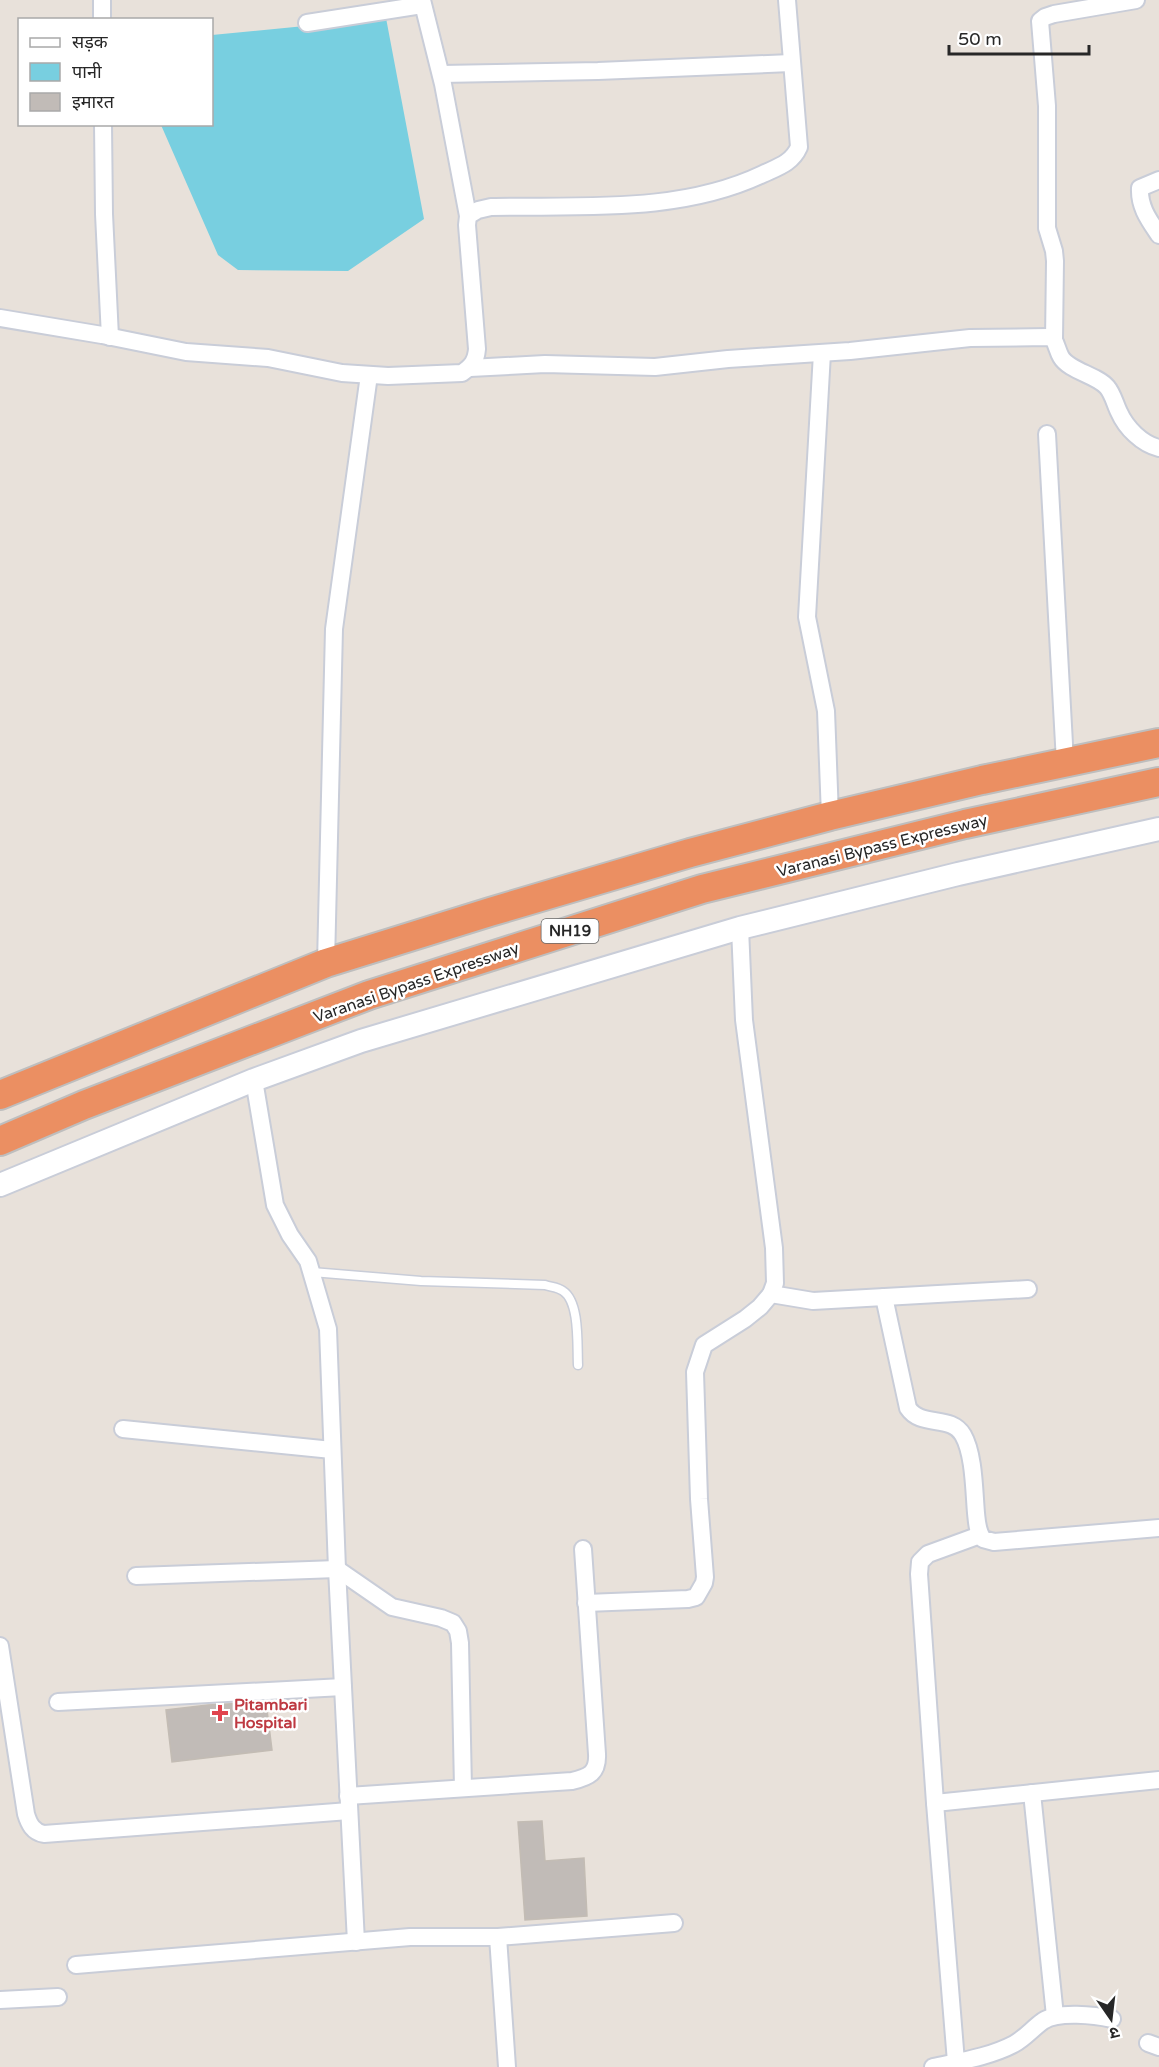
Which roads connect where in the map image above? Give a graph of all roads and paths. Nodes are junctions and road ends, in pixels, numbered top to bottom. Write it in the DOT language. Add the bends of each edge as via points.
graph roads {
  1 [pos="102,0"];
  2 [pos="787,0"];
  3 [pos="1136,0"];
  4 [pos="422,2"];
  5 [pos="102,18"];
  6 [pos="308,23"];
  7 [pos="791,63"];
  8 [pos="441,74"];
  9 [pos="103,126"];
  10 [pos="1159,180"];
  11 [pos="468,216"];
  12 [pos="1159,235"];
  13 [pos="0,318"];
  14 [pos="110,337"];
  15 [pos="1054,340"];
  16 [pos="822,353"];
  17 [pos="470,368"];
  18 [pos="369,375"];
  19 [pos="1047,434"];
  20 [pos="1159,448"];
  21 [pos="1159,743"];
  22 [pos="1065,762"];
  23 [pos="1159,782"];
  24 [pos="830,816"];
  25 [pos="1159,829"];
  26 [pos="740,928"];
  27 [pos="326,963"];
  28 [pos="254,1080"];
  29 [pos="0,1095"];
  30 [pos="0,1141"];
  31 [pos="0,1185"];
  32 [pos="312,1272"];
  33 [pos="1028,1289"];
  34 [pos="771,1294"];
  35 [pos="884,1297"];
  36 [pos="578,1365"];
  37 [pos="123,1429"];
  38 [pos="332,1450"];
  39 [pos="1159,1528"];
  40 [pos="980,1535"];
  41 [pos="583,1549"];
  42 [pos="337,1569"];
  43 [pos="136,1576"];
  44 [pos="586,1603"];
  45 [pos="0,1646"];
  46 [pos="343,1687"];
  47 [pos="58,1702"];
  48 [pos="1159,1780"];
  49 [pos="463,1788"];
  50 [pos="1032,1793"];
  51 [pos="935,1803"];
  52 [pos="349,1804"];
  53 [pos="674,1923"];
  54 [pos="498,1937"];
  55 [pos="356,1942"];
  56 [pos="76,1965"];
  57 [pos="58,1997"];
  58 [pos="0,2000"];
  59 [pos="1055,2016"];
  60 [pos="1112,2019"];
  61 [pos="957,2062"];
  62 [pos="507,2067"];
  63 [pos="933,2067"];
  1 -- 5 [label="street"];
  2 -- 7 [label="street"];
  3 -- 15 [label="street" via="1054,14 1040,21 1047,106 1047,228 1055,261"];
  4 -- 6 [label="street"];
  4 -- 8 [label="street"];
  7 -- 8 [label="street"];
  7 -- 11 [label="street" via="799,147 785,164 747,182 707,194 639,205 491,207"];
  8 -- 11 [label="street"];
  9 -- 14 [label="street"];
  10 -- 12 [label="street" via="1140,188 1145,214"];
  11 -- 17 [label="street" via="477,349"];
  13 -- 14 [label="street"];
  14 -- 18 [label="street" via="186,352 268,358"];
  15 -- 16 [label="street" via="970,338"];
  15 -- 20 [label="street" via="1060,357 1105,384 1124,422 1150,446"];
  16 -- 17 [label="street" via="655,367 545,364"];
  16 -- 24 [label="street" via="807,617 826,711"];
  17 -- 18 [label="street" via="462,373"];
  18 -- 27 [label="street" via="334,629"];
  19 -- 22 [label="street"];
  21 -- 22 [label="highway, NH19"];
  22 -- 24 [label="highway, NH19"];
  23 -- 30 [label="highway, Varanasi Bypass Expressway / NH19" via="965,824 702,889 369,995"];
  24 -- 27 [label="highway, NH19" via="657,863"];
  25 -- 26 [label="street"];
  26 -- 28 [label="street" via="361,1041"];
  26 -- 34 [label="street" via="744,1020 774,1248 775,1283"];
  27 -- 29 [label="highway, NH19"];
  28 -- 31 [label="street"];
  28 -- 32 [label="street" via="275,1205"];
  32 -- 36 [label="lane" via="561,1289 574,1305"];
  32 -- 38 [label="street" via="328,1329"];
  33 -- 35 [label="street"];
  34 -- 35 [label="street" via="813,1301"];
  34 -- 44 [label="street" via="745,1319 704,1344 695,1372 705,1577 700,1592 688,1599"];
  35 -- 40 [label="street" via="908,1407 917,1417 954,1426 966,1441"];
  37 -- 38 [label="street"];
  38 -- 42 [label="street"];
  39 -- 40 [label="street" via="994,1542"];
  40 -- 51 [label="street" via="935,1550 920,1562"];
  41 -- 44 [label="street"];
  42 -- 43 [label="street"];
  42 -- 46 [label="street"];
  42 -- 49 [label="street" via="392,1607 441,1618 458,1630"];
  44 -- 49 [label="street" via="597,1754 594,1772 572,1781"];
  45 -- 52 [label="street" via="27,1814 38,1833"];
  46 -- 47 [label="street"];
  46 -- 52 [label="street"];
  48 -- 50 [label="street"];
  49 -- 52 [label="street"];
  50 -- 51 [label="street"];
  50 -- 59 [label="street"];
  51 -- 61 [label="street"];
  52 -- 55 [label="street"];
  53 -- 54 [label="street"];
  54 -- 55 [label="street" via="410,1937"];
  54 -- 62 [label="street"];
  55 -- 56 [label="street"];
  57 -- 58 [label="street"];
  59 -- 60 [label="street"];
  59 -- 61 [label="street" via="1015,2043"];
  61 -- 63 [label="street"];
}
